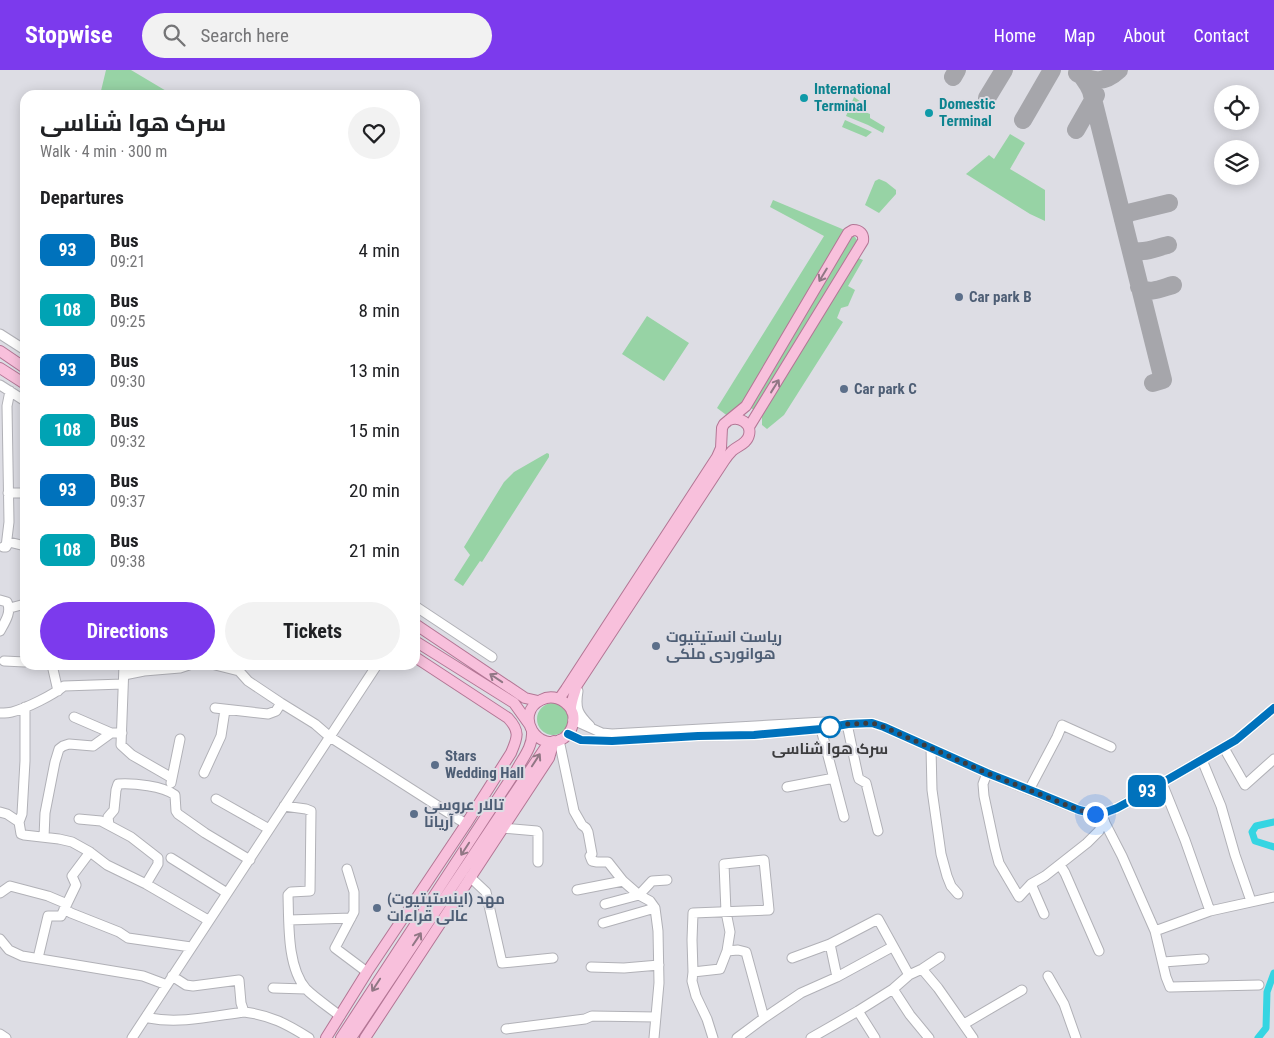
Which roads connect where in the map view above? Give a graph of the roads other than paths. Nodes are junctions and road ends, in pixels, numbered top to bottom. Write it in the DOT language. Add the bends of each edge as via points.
graph roads {
  1 [pos="0,334"];
  2 [pos="20,347"];
  3 [pos="0,351"];
  4 [pos="20,365"];
  5 [pos="0,368"];
  6 [pos="20,381"];
  7 [pos="0,384"];
  8 [pos="10,391"];
  9 [pos="20,398"];
  10 [pos="4,401"];
  11 [pos="728,420"];
  12 [pos="749,427"];
  13 [pos="722,433"];
  14 [pos="740,445"];
  15 [pos="8,493"];
  16 [pos="20,493"];
  17 [pos="4,521"];
  18 [pos="20,545"];
  19 [pos="3,547"];
  20 [pos="0,600"];
  21 [pos="20,605"];
  22 [pos="10,608"];
  23 [pos="420,609"];
  24 [pos="420,627"];
  25 [pos="0,631"];
  26 [pos="420,645"];
  27 [pos="492,657"];
  28 [pos="4,660"];
  29 [pos="420,660"];
  30 [pos="595,660"];
  31 [pos="20,662"];
  32 [pos="53,670"];
  33 [pos="124,670"];
  34 [pos="156,670"];
  35 [pos="235,670"];
  36 [pos="374,670"];
  37 [pos="123,684"];
  38 [pos="485,686"];
  39 [pos="58,691"];
  40 [pos="478,698"];
  41 [pos="558,698"];
  42 [pos="538,701"];
  43 [pos="282,703"];
  44 [pos="25,707"];
  45 [pos="215,708"];
  46 [pos="1274,708"];
  47 [pos="570,709"];
  48 [pos="225,710"];
  49 [pos="0,713"];
  50 [pos="74,717"];
  51 [pos="573,720"];
  52 [pos="848,724"];
  53 [pos="832,726"];
  54 [pos="531,728"];
  55 [pos="821,729"];
  56 [pos="594,730"];
  57 [pos="111,733"];
  58 [pos="122,734"];
  59 [pos="330,736"];
  60 [pos="180,739"];
  61 [pos="558,739"];
  62 [pos="1111,747"];
  63 [pos="931,748"];
  64 [pos="1224,748"];
  65 [pos="1274,759"];
  66 [pos="1202,760"];
  67 [pos="204,772"];
  68 [pos="987,773"];
  69 [pos="172,778"];
  70 [pos="834,778"];
  71 [pos="1162,783"];
  72 [pos="787,787"];
  73 [pos="1029,790"];
  74 [pos="169,791"];
  75 [pos="216,799"];
  76 [pos="284,806"];
  77 [pos="0,812"];
  78 [pos="844,817"];
  79 [pos="79,820"];
  80 [pos="1104,820"];
  81 [pos="19,822"];
  82 [pos="466,824"];
  83 [pos="109,825"];
  84 [pos="503,828"];
  85 [pos="269,829"];
  86 [pos="878,832"];
  87 [pos="44,838"];
  88 [pos="90,852"];
  89 [pos="171,858"];
  90 [pos="250,860"];
  91 [pos="538,862"];
  92 [pos="1060,865"];
  93 [pos="347,869"];
  94 [pos="470,877"];
  95 [pos="667,880"];
  96 [pos="623,881"];
  97 [pos="146,884"];
  98 [pos="1031,884"];
  99 [pos="577,890"];
  100 [pos="0,893"];
  101 [pos="227,893"];
  102 [pos="958,894"];
  103 [pos="639,895"];
  104 [pos="1274,897"];
  105 [pos="1251,901"];
  106 [pos="605,904"];
  107 [pos="65,907"];
  108 [pos="655,908"];
  109 [pos="1210,911"];
  110 [pos="726,912"];
  111 [pos="1044,914"];
  112 [pos="351,918"];
  113 [pos="208,920"];
  114 [pos="288,920"];
  115 [pos="603,922"];
  116 [pos="1155,931"];
  117 [pos="0,939"];
  118 [pos="830,944"];
  119 [pos="191,947"];
  120 [pos="892,947"];
  121 [pos="727,951"];
  122 [pos="1099,951"];
  123 [pos="940,957"];
  124 [pos="38,958"];
  125 [pos="553,958"];
  126 [pos="792,958"];
  127 [pos="1204,959"];
  128 [pos="1163,962"];
  129 [pos="659,965"];
  130 [pos="591,967"];
  131 [pos="922,969"];
  132 [pos="367,972"];
  133 [pos="693,972"];
  134 [pos="909,975"];
  135 [pos="172,976"];
  136 [pos="1048,976"];
  137 [pos="837,977"];
  138 [pos="167,985"];
  139 [pos="1259,985"];
  140 [pos="273,988"];
  141 [pos="306,989"];
  142 [pos="893,989"];
  143 [pos="1022,990"];
  144 [pos="858,1011"];
  145 [pos="244,1012"];
  146 [pos="147,1015"];
  147 [pos="340,1016"];
  148 [pos="656,1017"];
  149 [pos="764,1018"];
  150 [pos="964,1024"];
  151 [pos="506,1029"];
  152 [pos="0,1034"];
  153 [pos="6,1038"];
  154 [pos="132,1038"];
  155 [pos="309,1038"];
  156 [pos="326,1038"];
  157 [pos="341,1038"];
  158 [pos="351,1038"];
  159 [pos="365,1038"];
  160 [pos="654,1038"];
  161 [pos="713,1038"];
  162 [pos="737,1038"];
  163 [pos="811,1038"];
  164 [pos="875,1038"];
  165 [pos="929,1038"];
  166 [pos="973,1038"];
  167 [pos="1076,1038"];
  1 -- 2 [label="street"];
  3 -- 4 [label="main road"];
  5 -- 6 [label="main road"];
  7 -- 8 [label="street"];
  8 -- 9 [label="street"];
  8 -- 10 [label="street"];
  10 -- 15 [label="street" via="7,406"];
  11 -- 12 [label="main road" via="738,418"];
  12 -- 11 [label="main road, one-way" via="863,241 861,233 856,230 850,232 746,406"];
  11 -- 13 [label="main road"];
  12 -- 14 [label="main road" via="748,439"];
  13 -- 14 [label="main road" via="730,445"];
  13 -- 41 [label="main road" via="717,457"];
  14 -- 30 [label="main road" via="724,461"];
  15 -- 16 [label="street"];
  15 -- 17 [label="street"];
  17 -- 19 [label="street"];
  18 -- 19 [label="street" via="9,542"];
  20 -- 22 [label="street" via="7,602"];
  21 -- 22 [label="street"];
  22 -- 25 [label="street"];
  23 -- 27 [label="street"];
  42 -- 24 [label="main road, one-way" via="525,698"];
  26 -- 38 [label="main road"];
  28 -- 31 [label="street"];
  29 -- 40 [label="main road"];
  30 -- 47 [label="main road" via="578,685"];
  30 -- 56 [label="street" via="579,687 577,698 580,717"];
  32 -- 39 [label="street"];
  33 -- 34 [label="street"];
  33 -- 37 [label="street"];
  35 -- 43 [label="street"];
  36 -- 59 [label="street"];
  37 -- 39 [label="street" via="64,686"];
  37 -- 58 [label="street"];
  38 -- 40 [label="main road"];
  38 -- 54 [label="main road" via="514,703"];
  39 -- 44 [label="street"];
  40 -- 82 [label="main road" via="508,718 517,734 511,753"];
  41 -- 42 [label="main road"];
  41 -- 47 [label="main road"];
  42 -- 54 [label="main road" via="528,718"];
  43 -- 48 [label="street" via="276,711 268,714"];
  43 -- 59 [label="street"];
  44 -- 49 [label="street" via="11,713"];
  44 -- 81 [label="street" via="25,761"];
  45 -- 48 [label="street"];
  46 -- 64 [label="street"];
  47 -- 51 [label="main road"];
  48 -- 67 [label="street" via="221,736"];
  50 -- 57 [label="street"];
  51 -- 56 [label="street"];
  51 -- 61 [label="main road" via="571,729"];
  52 -- 53 [label="street"];
  52 -- 63 [label="street" via="872,723"];
  52 -- 86 [label="street" via="858,776 866,783"];
  53 -- 55 [label="street"];
  53 -- 56 [label="street" via="824,722 612,734"];
  54 -- 61 [label="main road" via="542,740"];
  54 -- 157 [label="main road, one-way" via="531,745 517,769"];
  55 -- 61 [label="street" via="612,741"];
  55 -- 70 [label="street"];
  57 -- 58 [label="street"];
  57 -- 87 [label="street" via="93,746 69,744 59,749 45,813"];
  58 -- 69 [label="street" via="121,745 126,750"];
  59 -- 76 [label="street"];
  59 -- 82 [label="street"];
  60 -- 69 [label="street"];
  61 -- 84 [label="main road"];
  61 -- 96 [label="street" via="574,811 588,832 592,861 608,862"];
  158 -- 61 [label="main road, one-way"];
  62 -- 73 [label="street" via="1062,725"];
  63 -- 68 [label="street"];
  63 -- 102 [label="street" via="932,790 941,854 951,886"];
  64 -- 65 [label="street" via="1245,785"];
  64 -- 66 [label="street"];
  66 -- 71 [label="street"];
  66 -- 105 [label="street" via="1221,806"];
  68 -- 73 [label="street"];
  68 -- 98 [label="street" via="983,784 984,796 999,863 1019,897"];
  69 -- 74 [label="street"];
  70 -- 72 [label="street"];
  70 -- 78 [label="street"];
  71 -- 80 [label="street" via="1104,813"];
  71 -- 109 [label="street"];
  73 -- 80 [label="street"];
  74 -- 83 [label="street" via="118,784 114,810 108,817"];
  74 -- 90 [label="street" via="175,795 178,814"];
  75 -- 85 [label="street"];
  76 -- 85 [label="street"];
  76 -- 114 [label="street" via="311,812 310,891 289,894"];
  77 -- 81 [label="street"];
  79 -- 83 [label="street" via="101,821"];
  80 -- 92 [label="street" via="1099,831"];
  80 -- 116 [label="street"];
  81 -- 87 [label="street" via="24,836"];
  82 -- 132 [label="main road"];
  83 -- 97 [label="street" via="158,858 158,864"];
  84 -- 91 [label="street" via="537,831"];
  84 -- 94 [label="main road"];
  85 -- 90 [label="street"];
  87 -- 88 [label="street" via="72,842"];
  88 -- 97 [label="street" via="107,865"];
  88 -- 107 [label="street" via="72,876 76,885"];
  89 -- 101 [label="street"];
  90 -- 101 [label="street"];
  92 -- 98 [label="street"];
  92 -- 122 [label="street"];
  93 -- 112 [label="street" via="354,892"];
  94 -- 125 [label="street" via="486,892 502,963"];
  94 -- 159 [label="main road"];
  95 -- 103 [label="street" via="652,881"];
  96 -- 99 [label="street"];
  96 -- 103 [label="street"];
  97 -- 113 [label="street"];
  98 -- 111 [label="street"];
  100 -- 107 [label="street" via="10,886 48,896"];
  101 -- 113 [label="street"];
  103 -- 106 [label="street"];
  103 -- 108 [label="street"];
  104 -- 105 [label="street"];
  105 -- 109 [label="street"];
  107 -- 119 [label="street" via="71,913 128,938"];
  107 -- 124 [label="street" via="60,916 48,916"];
  108 -- 115 [label="street"];
  108 -- 129 [label="street"];
  109 -- 116 [label="street"];
  110 -- 110 [label="street" via="724,864 764,860 769,910"];
  110 -- 121 [label="street" via="730,932"];
  110 -- 133 [label="street" via="693,912"];
  112 -- 114 [label="street"];
  112 -- 132 [label="street" via="335,948"];
  113 -- 119 [label="street"];
  114 -- 141 [label="street" via="292,959"];
  116 -- 128 [label="street"];
  117 -- 124 [label="street" via="9,950"];
  118 -- 120 [label="street" via="878,920"];
  118 -- 126 [label="street"];
  118 -- 137 [label="street"];
  119 -- 135 [label="street"];
  120 -- 134 [label="street"];
  120 -- 137 [label="street"];
  121 -- 133 [label="street" via="720,969"];
  121 -- 149 [label="street" via="746,952"];
  123 -- 131 [label="street"];
  124 -- 138 [label="street" via="143,976"];
  127 -- 128 [label="street"];
  128 -- 139 [label="street" via="1170,987"];
  129 -- 130 [label="street"];
  129 -- 148 [label="street"];
  131 -- 134 [label="street"];
  131 -- 150 [label="street"];
  132 -- 147 [label="main road"];
  133 -- 161 [label="street" via="696,996"];
  134 -- 142 [label="street"];
  135 -- 138 [label="street"];
  135 -- 145 [label="street" via="193,986 239,980"];
  136 -- 167 [label="street" via="1064,1004"];
  137 -- 149 [label="street" via="801,993"];
  138 -- 146 [label="street"];
  140 -- 141 [label="street"];
  141 -- 147 [label="street"];
  142 -- 144 [label="street"];
  142 -- 165 [label="street"];
  143 -- 150 [label="street"];
  144 -- 163 [label="street"];
  144 -- 164 [label="street"];
  145 -- 146 [label="street" via="176,1020 149,1018"];
  145 -- 155 [label="street" via="288,1024"];
  146 -- 154 [label="street"];
  147 -- 156 [label="main road"];
  148 -- 151 [label="street" via="592,1016"];
  148 -- 160 [label="street"];
  149 -- 162 [label="street"];
  150 -- 166 [label="street"];
  152 -- 153 [label="street"];
}
